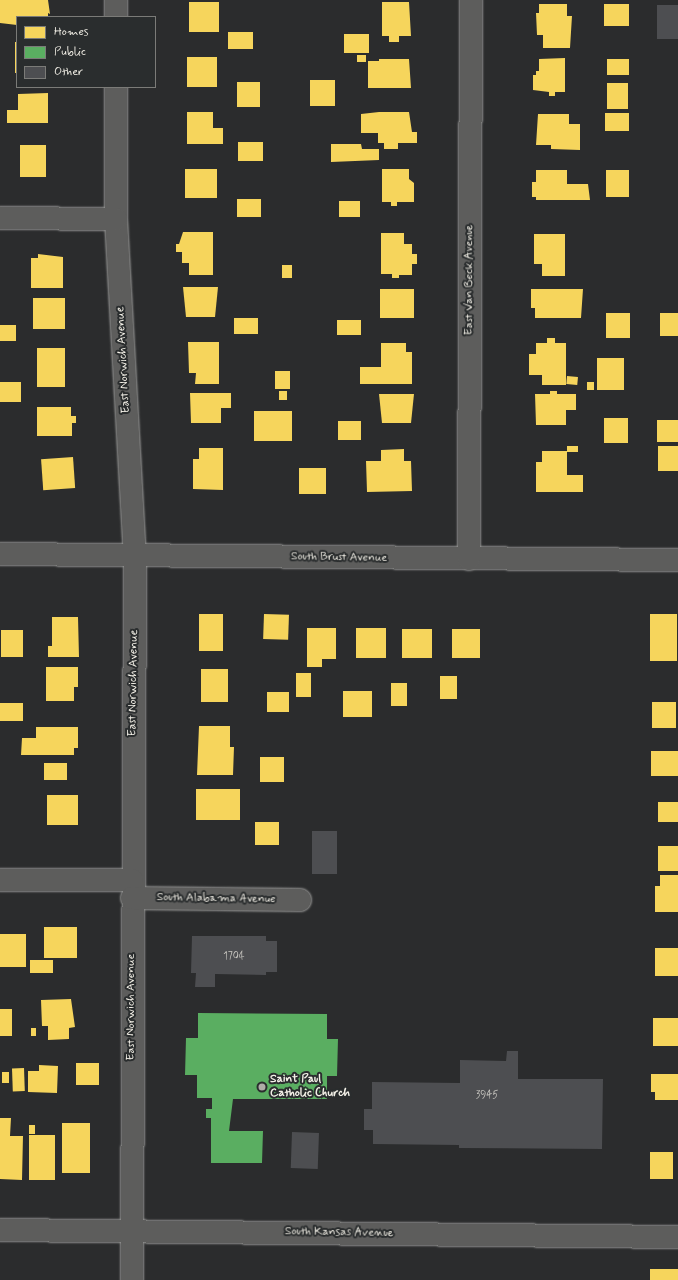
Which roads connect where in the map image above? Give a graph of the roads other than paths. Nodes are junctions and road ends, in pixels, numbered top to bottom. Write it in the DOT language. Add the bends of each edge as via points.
graph roads {
  1 [pos="116,0"];
  2 [pos="471,0"];
  3 [pos="116,16"];
  4 [pos="116,88"];
  5 [pos="0,218"];
  6 [pos="116,219"];
  7 [pos="0,554"];
  8 [pos="135,555"];
  9 [pos="469,559"];
  10 [pos="678,560"];
  11 [pos="0,880"];
  12 [pos="132,889"];
  13 [pos="300,900"];
  14 [pos="0,1230"];
  15 [pos="132,1231"];
  16 [pos="678,1237"];
  17 [pos="132,1280"];
  1 -- 3 [label="street"];
  2 -- 9 [label="street, East Van Beck Avenue"];
  4 -- 6 [label="street, East Norwich Avenue"];
  5 -- 6 [label="street"];
  6 -- 8 [label="street, East Norwich Avenue"];
  7 -- 8 [label="street, South Brust Avenue"];
  8 -- 9 [label="street, South Brust Avenue"];
  8 -- 12 [label="street, East Norwich Avenue"];
  9 -- 10 [label="street, South Brust Avenue"];
  11 -- 12 [label="street, South Alabama Avenue"];
  12 -- 13 [label="street, South Alabama Avenue"];
  12 -- 15 [label="street, East Norwich Avenue"];
  14 -- 15 [label="street, South Kansas Avenue"];
  15 -- 16 [label="street, South Kansas Avenue"];
  15 -- 17 [label="street, East Norwich Avenue"];
}
